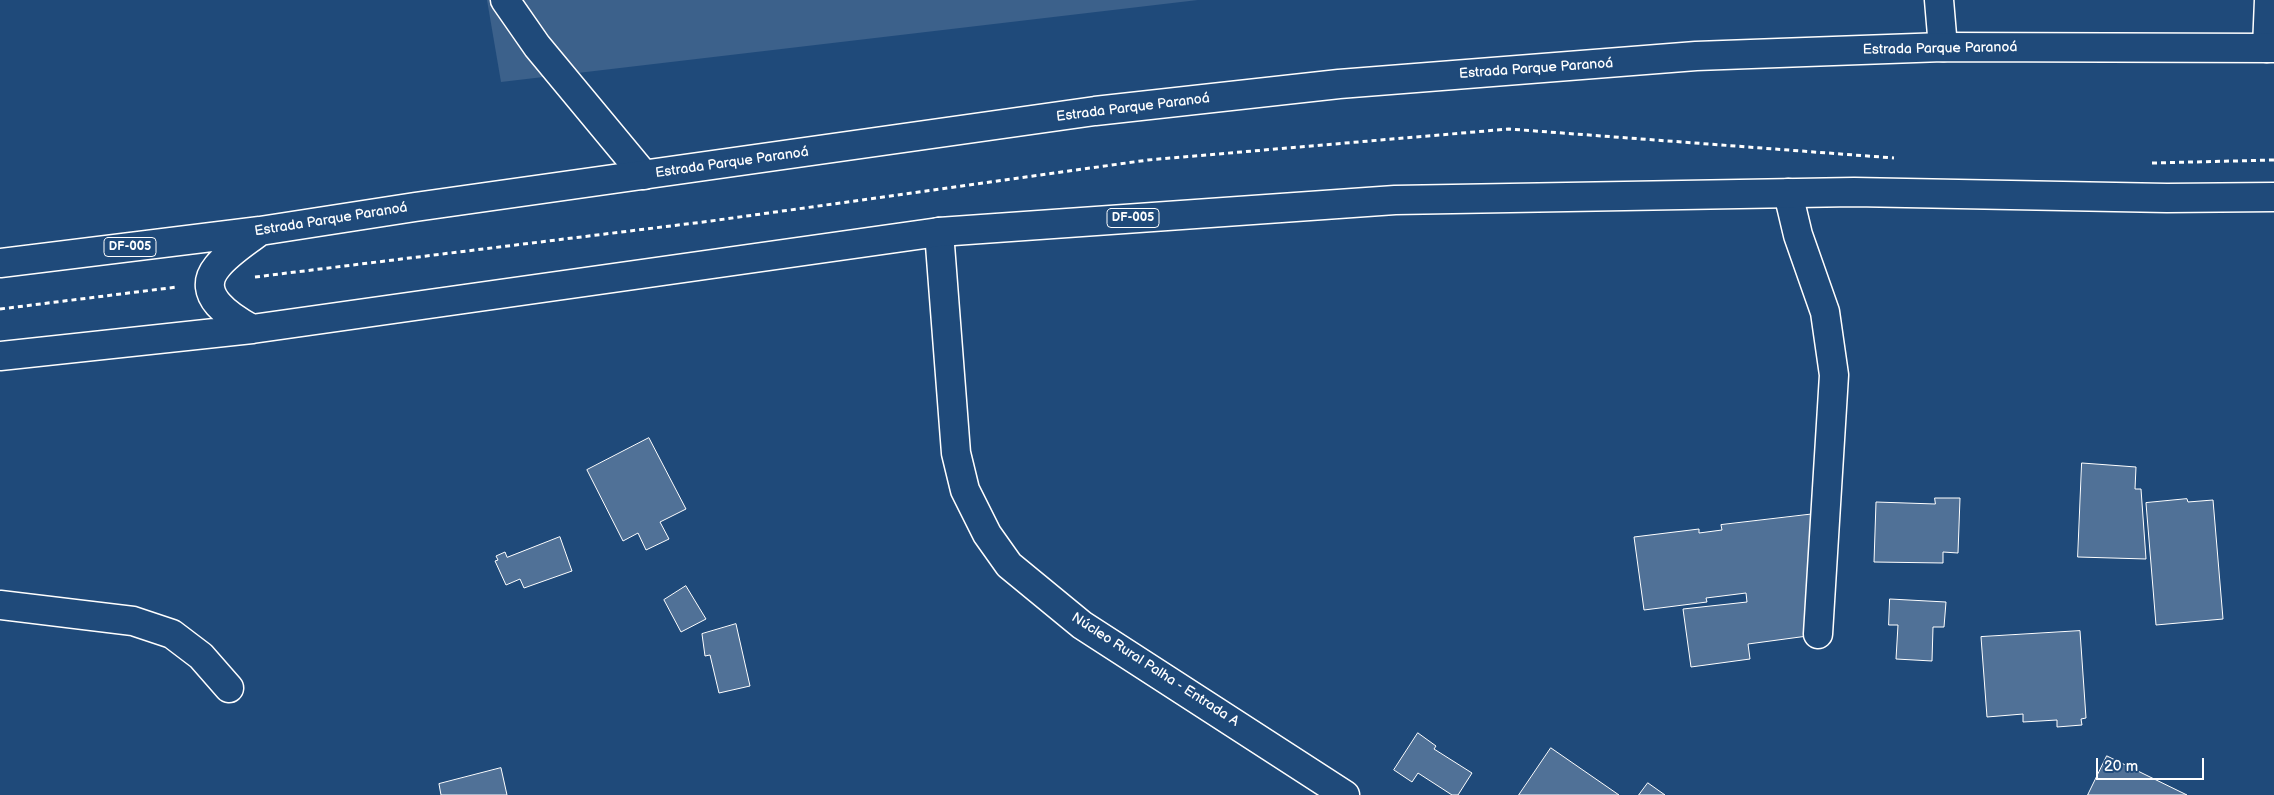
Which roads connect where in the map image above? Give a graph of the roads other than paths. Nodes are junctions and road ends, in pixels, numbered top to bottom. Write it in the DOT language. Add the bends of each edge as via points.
graph roads {
  1 [pos="505,0"];
  2 [pos="1939,0"];
  3 [pos="2269,0"];
  4 [pos="1943,47"];
  5 [pos="2270,48"];
  6 [pos="644,175"];
  7 [pos="1788,193"];
  8 [pos="2274,197"];
  9 [pos="2274,213"];
  10 [pos="260,231"];
  11 [pos="938,232"];
  12 [pos="0,263"];
  13 [pos="252,329"];
  14 [pos="0,356"];
  15 [pos="0,605"];
  16 [pos="1818,634"];
  17 [pos="229,688"];
  18 [pos="1345,795"];
  1 -- 6 [label="main road" via="536,46"];
  2 -- 4 [label="main road"];
  3 -- 5 [label="main road"];
  4 -- 5 [label="main road, Estrada Parque Paranoá / DF-005"];
  4 -- 6 [label="main road, Estrada Parque Paranoá / DF-005" via="1696,56 1339,84 1095,111"];
  6 -- 10 [label="main road, Estrada Parque Paranoá / DF-005"];
  7 -- 8 [label="main road, DF-005"];
  7 -- 11 [label="main road, DF-005" via="1395,200"];
  7 -- 16 [label="main road" via="1798,235 1825,312 1834,375"];
  8 -- 9 [label="main road"];
  10 -- 12 [label="main road, Estrada Parque Paranoá / DF-005"];
  10 -- 13 [label="main road" via="216,268 211,286 217,304"];
  11 -- 13 [label="main road, DF-005"];
  11 -- 18 [label="main road, Núcleo Rural Palha - Entrada A" via="956,453 965,490 987,534 1009,564 1082,625"];
  13 -- 14 [label="main road, DF-005"];
  15 -- 17 [label="main road" via="133,621 172,634 201,656"];
}
